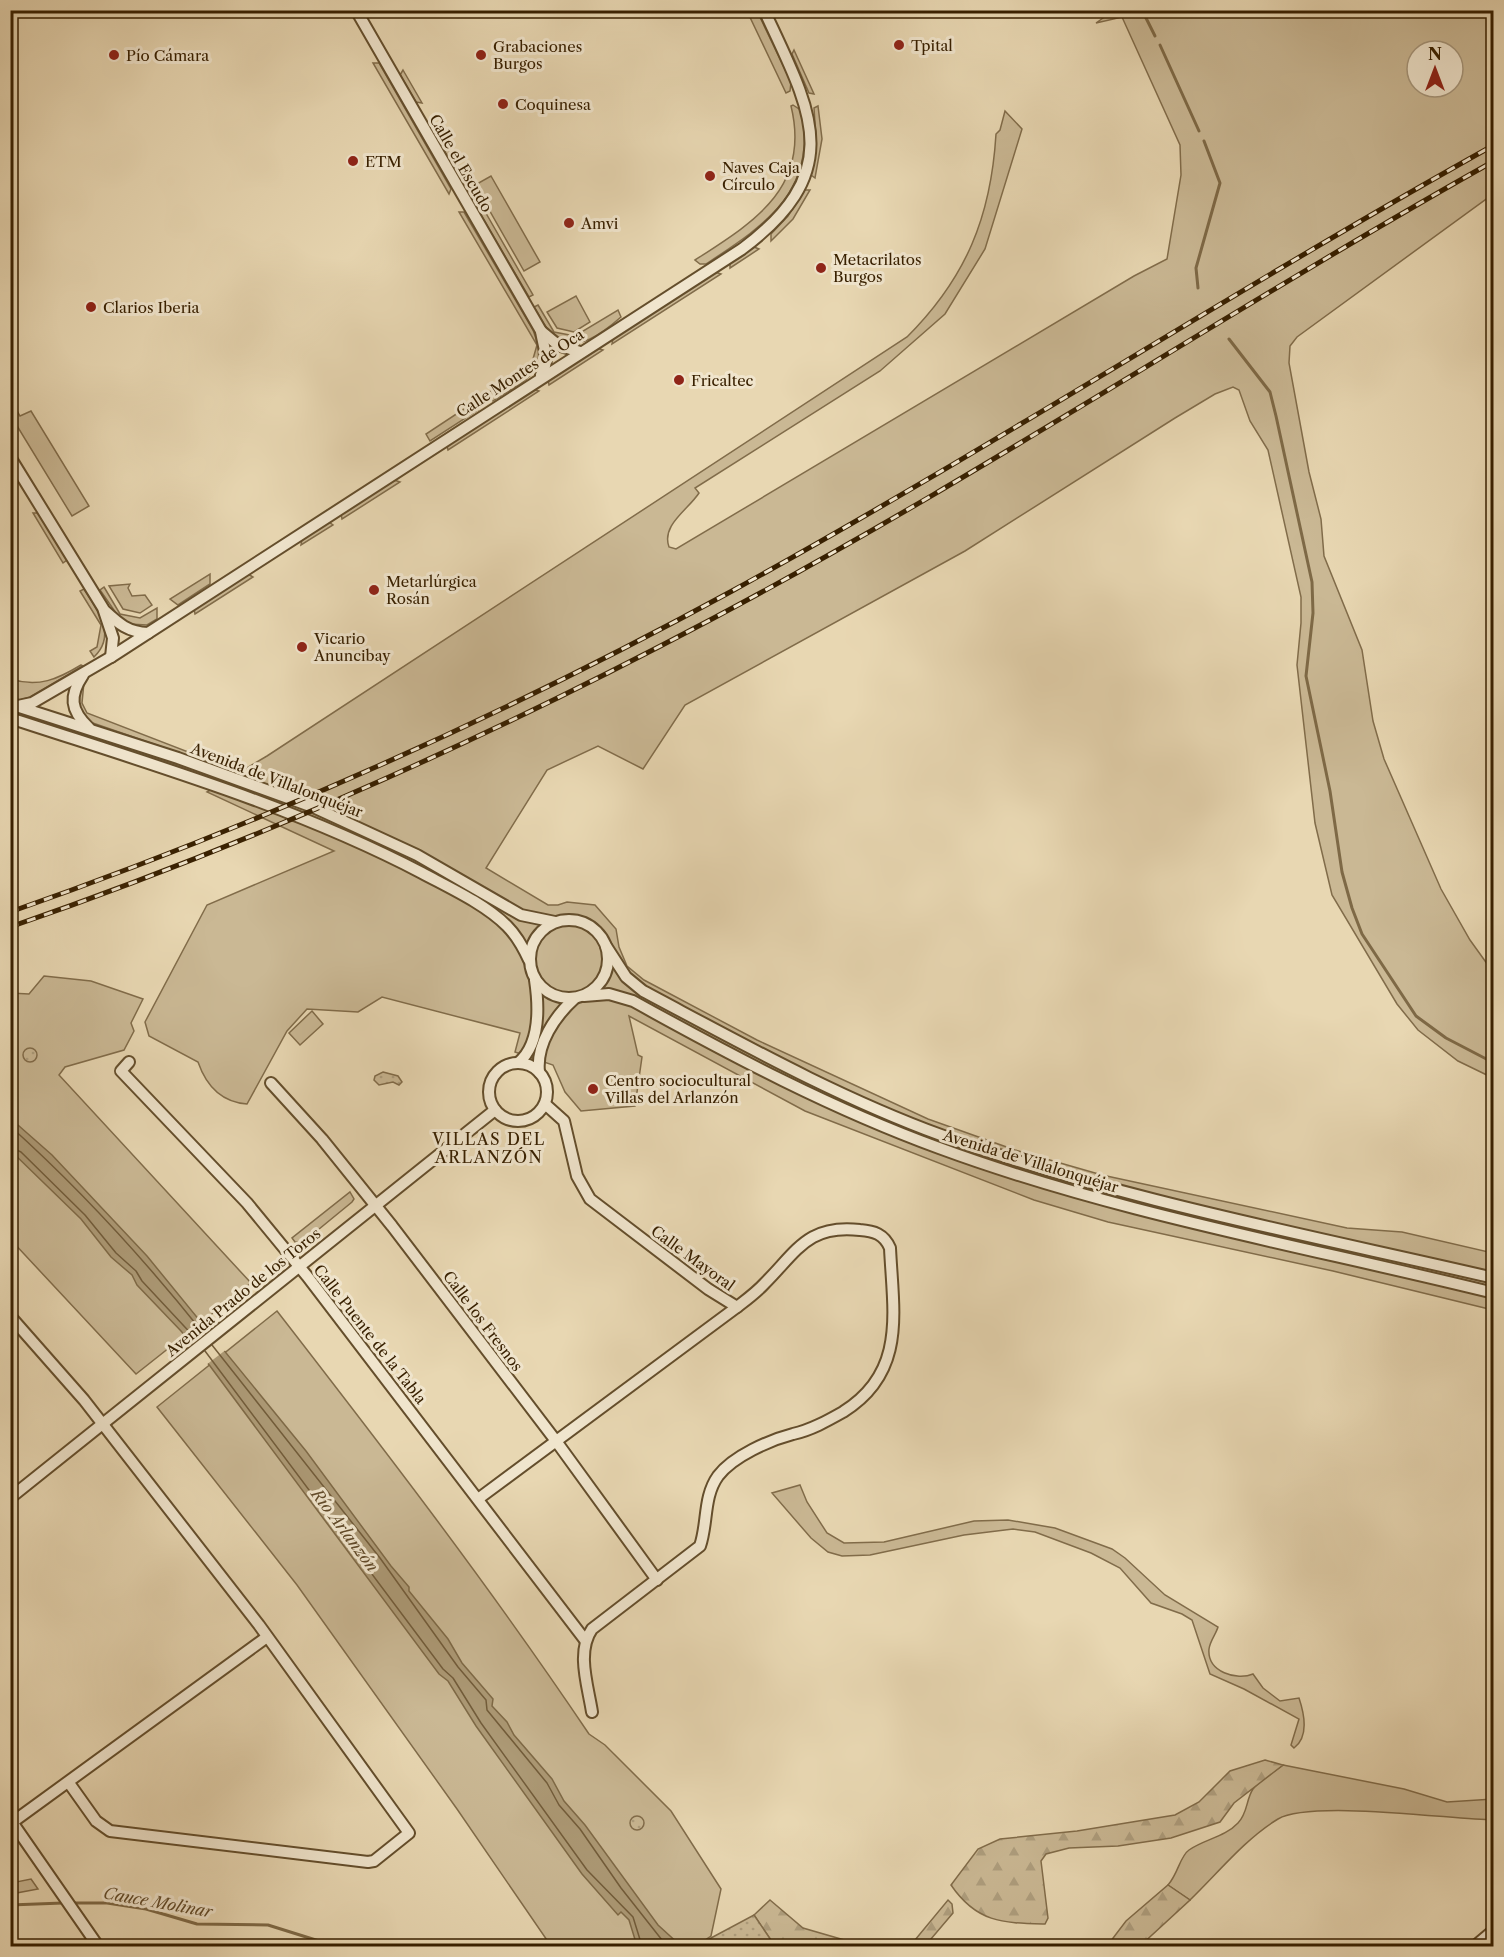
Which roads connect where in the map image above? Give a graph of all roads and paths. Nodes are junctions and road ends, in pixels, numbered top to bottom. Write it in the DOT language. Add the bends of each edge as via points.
graph roads {
  1 [pos="356,10"];
  2 [pos="764,10"];
  3 [pos="541,331"];
  4 [pos="580,352"];
  5 [pos="540,378"];
  6 [pos="10,457"];
  7 [pos="103,608"];
  8 [pos="148,633"];
  9 [pos="111,657"];
  10 [pos="85,673"];
  11 [pos="14,705"];
  12 [pos="10,718"];
  13 [pos="92,730"];
  14 [pos="555,922"];
  15 [pos="606,945"];
  16 [pos="529,960"];
  17 [pos="536,980"];
  18 [pos="580,997"];
  19 [pos="129,1062"];
  20 [pos="518,1063"];
  21 [pos="539,1072"];
  22 [pos="270,1089"];
  23 [pos="545,1104"];
  24 [pos="495,1110"];
  25 [pos="376,1205"];
  26 [pos="299,1266"];
  27 [pos="1494,1278"];
  28 [pos="1494,1293"];
  29 [pos="736,1307"];
  30 [pos="10,1316"];
  31 [pos="103,1424"];
  32 [pos="556,1441"];
  33 [pos="10,1498"];
  34 [pos="478,1499"];
  35 [pos="657,1580"];
  36 [pos="267,1637"];
  37 [pos="585,1640"];
  38 [pos="592,1712"];
  39 [pos="69,1783"];
  40 [pos="11,1822"];
  41 [pos="1494,1930"];
  42 [pos="98,1947"];
  43 [pos="1475,1947"];
  1 -- 3 [label="street, Calle el Escudo"];
  2 -- 4 [label="street, Calle Montes de Oca" via="810,119 810,148 800,186 789,207 759,236"];
  3 -- 4 [label="street, Calle el Escudo" via="558,345"];
  3 -- 5 [label="street, Calle el Escudo" via="547,367"];
  4 -- 5 [label="street, Calle Montes de Oca"];
  5 -- 8 [label="street, Calle Montes de Oca"];
  6 -- 7 [label="street"];
  7 -- 8 [label="street" via="125,628"];
  7 -- 9 [label="street" via="113,638"];
  8 -- 9 [label="street, Calle Montes de Oca"];
  9 -- 10 [label="street, Calle Montes de Oca"];
  10 -- 11 [label="street, Calle Montes de Oca" via="32,703"];
  10 -- 13 [label="street" via="75,688 73,703 80,720"];
  11 -- 13 [label="street, Avenida de Villalonquéjar"];
  12 -- 16 [label="street, Avenida de Villalonquéjar" via="254,800 386,854 502,921 519,939"];
  13 -- 14 [label="street, Avenida de Villalonquéjar" via="324,811 417,855 521,915"];
  14 -- 15 [label="street" via="585,924"];
  14 -- 16 [label="street" via="536,937"];
  15 -- 18 [label="street" via="607,969 599,985"];
  15 -- 27 [label="street, Avenida de Villalonquéjar" via="626,977 643,992 802,1075 940,1134 1104,1186"];
  16 -- 17 [label="street"];
  17 -- 18 [label="street" via="553,995"];
  17 -- 20 [label="street" via="537,1021 527,1054"];
  18 -- 21 [label="street" via="553,1022 538,1064"];
  18 -- 28 [label="street, Avenida de Villalonquéjar" via="609,994 633,1001 819,1098 989,1165 1130,1207"];
  19 -- 26 [label="street, Calle Puente de la Tabla" via="121,1071 240,1195"];
  20 -- 21 [label="street"];
  20 -- 24 [label="street" via="501,1069 491,1083 490,1100"];
  21 -- 23 [label="street" via="547,1087"];
  22 -- 25 [label="street, Calle los Fresnos" via="322,1139"];
  23 -- 24 [label="street" via="540,1112 525,1120 508,1119"];
  23 -- 29 [label="street, Calle Mayoral" via="564,1121 577,1176 590,1199"];
  24 -- 25 [label="street, Avenida Prado de los Toros"];
  25 -- 26 [label="street, Avenida Prado de los Toros"];
  25 -- 32 [label="street, Calle los Fresnos"];
  26 -- 31 [label="street, Avenida Prado de los Toros"];
  26 -- 34 [label="street, Calle Puente de la Tabla"];
  29 -- 32 [label="street"];
  29 -- 35 [label="street, Calle Mayoral" via="764,1285 803,1242 818,1233 845,1228 872,1231 888,1242 894,1322 890,1350 876,1384 836,1416 765,1443 720,1473 708,1499 700,1546"];
  30 -- 31 [label="street"];
  31 -- 33 [label="street, Avenida Prado de los Toros"];
  31 -- 36 [label="street"];
  32 -- 34 [label="street"];
  32 -- 35 [label="street, Calle los Fresnos"];
  34 -- 37 [label="street, Calle Puente de la Tabla"];
  35 -- 37 [label="street, Calle Mayoral" via="592,1629"];
  36 -- 39 [label="street"];
  36 -- 39 [label="street" via="408,1827 408,1836 392,1848 368,1862 110,1831 96,1821"];
  37 -- 38 [label="street" via="585,1674"];
  39 -- 40 [label="street"];
  40 -- 42 [label="street"];
  41 -- 43 [label="street"];
}
